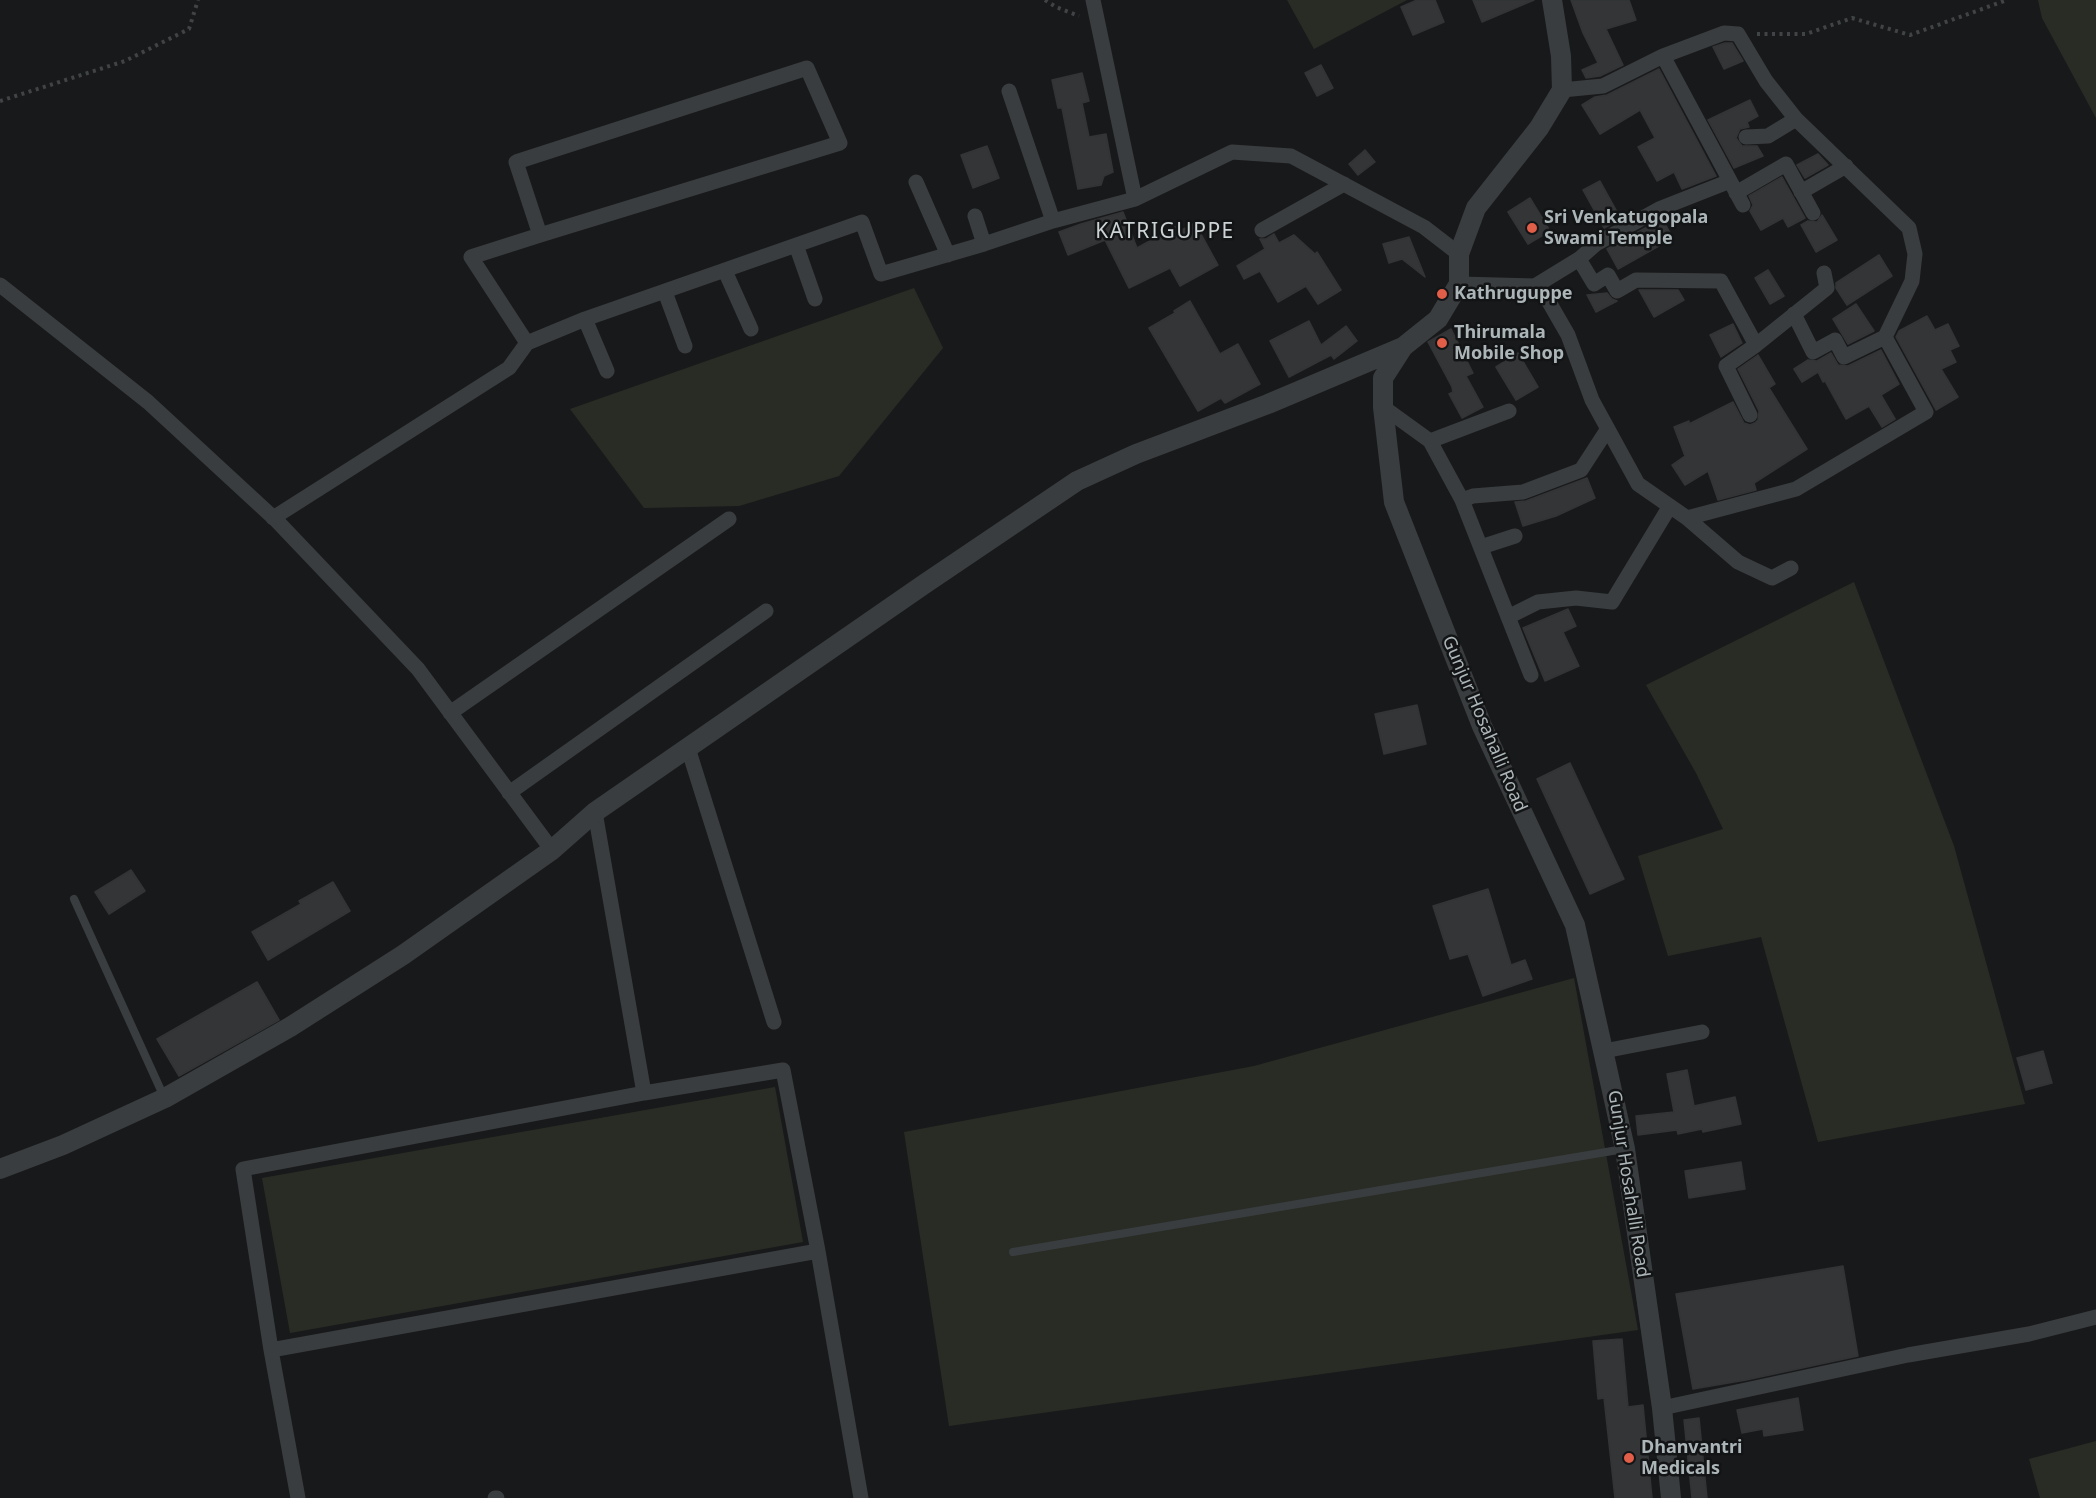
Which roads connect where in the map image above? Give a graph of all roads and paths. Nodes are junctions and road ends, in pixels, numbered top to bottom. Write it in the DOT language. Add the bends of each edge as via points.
graph roads {
  1 [pos="198,0"];
  2 [pos="1045,0"];
  3 [pos="1093,0"];
  4 [pos="1552,0"];
  5 [pos="2007,0"];
  6 [pos="1098,23"];
  7 [pos="1738,34"];
  8 [pos="1663,56"];
  9 [pos="1562,90"];
  10 [pos="1010,91"];
  11 [pos="0,101"];
  12 [pos="1796,119"];
  13 [pos="1746,136"];
  14 [pos="1846,166"];
  15 [pos="916,182"];
  16 [pos="1344,183"];
  17 [pos="1801,192"];
  18 [pos="1737,193"];
  19 [pos="1135,198"];
  20 [pos="1814,213"];
  21 [pos="975,216"];
  22 [pos="1053,221"];
  23 [pos="1262,230"];
  24 [pos="540,236"];
  25 [pos="984,244"];
  26 [pos="796,245"];
  27 [pos="1458,254"];
  28 [pos="948,255"];
  29 [pos="1579,259"];
  30 [pos="725,270"];
  31 [pos="1824,273"];
  32 [pos="1459,284"];
  33 [pos="0,285"];
  34 [pos="1535,286"];
  35 [pos="665,292"];
  36 [pos="815,299"];
  37 [pos="1794,314"];
  38 [pos="585,320"];
  39 [pos="751,329"];
  40 [pos="1885,337"];
  41 [pos="527,343"];
  42 [pos="1756,345"];
  43 [pos="685,346"];
  44 [pos="1403,347"];
  45 [pos="607,371"];
  46 [pos="1383,407"];
  47 [pos="1509,411"];
  48 [pos="1750,415"];
  49 [pos="1607,430"];
  50 [pos="1430,441"];
  51 [pos="1462,500"];
  52 [pos="1670,506"];
  53 [pos="273,518"];
  54 [pos="1687,518"];
  55 [pos="729,519"];
  56 [pos="1515,536"];
  57 [pos="1480,547"];
  58 [pos="1791,568"];
  59 [pos="766,611"];
  60 [pos="1508,616"];
  61 [pos="1531,675"];
  62 [pos="450,713"];
  63 [pos="688,748"];
  64 [pos="509,793"];
  65 [pos="595,812"];
  66 [pos="552,850"];
  67 [pos="74,899"];
  68 [pos="774,1022"];
  69 [pos="1702,1032"];
  70 [pos="1604,1051"];
  71 [pos="644,1093"];
  72 [pos="165,1098"];
  73 [pos="1625,1149"];
  74 [pos="0,1169"];
  75 [pos="818,1251"];
  76 [pos="1013,1252"];
  77 [pos="2096,1317"];
  78 [pos="270,1350"];
  79 [pos="1662,1408"];
  80 [pos="298,1498"];
  81 [pos="861,1498"];
  82 [pos="1671,1498"];
  1 -- 11 [label="path" via="189,30 124,61"];
  2 -- 6 [label="path"];
  3 -- 6 [label="street"];
  4 -- 9 [label="street"];
  5 -- 7 [label="path" via="1910,34 1852,18 1806,34"];
  6 -- 19 [label="street"];
  7 -- 8 [label="street" via="1724,33"];
  7 -- 12 [label="street" via="1766,81"];
  8 -- 9 [label="street" via="1603,86"];
  8 -- 18 [label="street"];
  9 -- 27 [label="street" via="1539,128 1476,208"];
  10 -- 22 [label="street"];
  12 -- 13 [label="street" via="1768,136"];
  12 -- 14 [label="street"];
  14 -- 17 [label="street"];
  14 -- 40 [label="street" via="1909,228 1915,254 1912,281"];
  15 -- 28 [label="street"];
  16 -- 19 [label="street" via="1291,156 1232,152"];
  16 -- 23 [label="street"];
  16 -- 27 [label="street" via="1424,227"];
  17 -- 18 [label="street" via="1786,164"];
  17 -- 20 [label="street"];
  18 -- 29 [label="street" via="1659,209 1596,243"];
  19 -- 22 [label="street"];
  21 -- 25 [label="street"];
  22 -- 25 [label="street"];
  24 -- 24 [label="street" via="516,162 807,69 840,143"];
  24 -- 41 [label="street" via="471,257"];
  25 -- 28 [label="street"];
  26 -- 28 [label="street" via="862,222 881,273"];
  26 -- 30 [label="street"];
  26 -- 36 [label="street"];
  27 -- 32 [label="street"];
  29 -- 34 [label="street"];
  29 -- 42 [label="street" via="1594,284 1608,275 1617,291 1636,280 1721,281"];
  30 -- 35 [label="street"];
  30 -- 39 [label="street"];
  31 -- 37 [label="street" via="1827,288"];
  32 -- 34 [label="street"];
  32 -- 44 [label="street, Gunjur Hosahalli Road" via="1438,319"];
  33 -- 53 [label="street" via="147,402"];
  34 -- 49 [label="street" via="1569,335"];
  35 -- 38 [label="street"];
  35 -- 43 [label="street"];
  37 -- 40 [label="street" via="1813,352 1835,340 1844,357"];
  37 -- 42 [label="street"];
  38 -- 41 [label="street"];
  38 -- 45 [label="street"];
  40 -- 54 [label="street" via="1926,412 1796,489"];
  41 -- 53 [label="street" via="509,368"];
  42 -- 48 [label="street" via="1726,366"];
  44 -- 46 [label="street, Gunjur Hosahalli Road" via="1383,378"];
  44 -- 63 [label="street" via="1077,481"];
  46 -- 50 [label="street"];
  46 -- 70 [label="street, Gunjur Hosahalli Road" via="1394,502 1482,726 1575,925"];
  47 -- 50 [label="street"];
  49 -- 51 [label="street" via="1581,470 1523,492"];
  49 -- 52 [label="street" via="1638,484"];
  50 -- 51 [label="street"];
  51 -- 57 [label="street"];
  52 -- 54 [label="street"];
  52 -- 60 [label="street" via="1612,602 1576,598 1538,602"];
  53 -- 62 [label="street" via="418,669"];
  54 -- 58 [label="street" via="1738,562 1772,578"];
  55 -- 62 [label="street"];
  56 -- 57 [label="street"];
  57 -- 60 [label="street"];
  59 -- 64 [label="street"];
  60 -- 61 [label="street"];
  62 -- 64 [label="street"];
  63 -- 65 [label="street"];
  63 -- 68 [label="street"];
  64 -- 66 [label="street"];
  65 -- 66 [label="street"];
  65 -- 71 [label="street"];
  66 -- 72 [label="street" via="403,955 290,1027"];
  67 -- 72 [label="lane"];
  69 -- 70 [label="street"];
  70 -- 73 [label="street, Gunjur Hosahalli Road"];
  71 -- 75 [label="street" via="783,1070"];
  71 -- 78 [label="street" via="243,1169"];
  72 -- 74 [label="street"];
  73 -- 76 [label="lane"];
  73 -- 79 [label="street, Gunjur Hosahalli Road"];
  75 -- 78 [label="street"];
  75 -- 81 [label="street"];
  77 -- 79 [label="street"];
  78 -- 80 [label="street"];
  79 -- 82 [label="street, Gunjur Hosahalli Road"];
}
